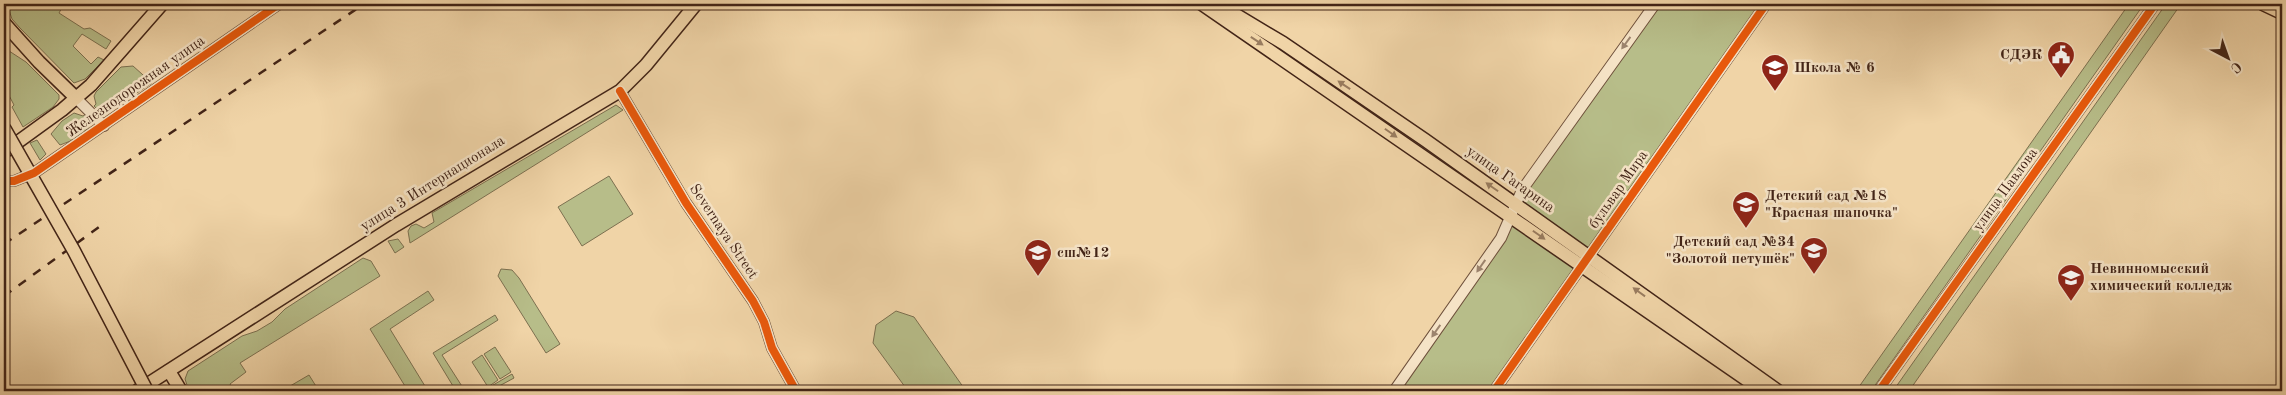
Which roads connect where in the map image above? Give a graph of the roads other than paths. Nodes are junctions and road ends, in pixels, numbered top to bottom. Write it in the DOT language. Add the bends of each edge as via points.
graph roads {
  1 [pos="162,4"];
  2 [pos="279,4"];
  3 [pos="696,4"];
  4 [pos="1202,4"];
  5 [pos="1218,4"];
  6 [pos="1655,4"];
  7 [pos="1766,4"];
  8 [pos="2154,4"];
  9 [pos="2263,4"];
  10 [pos="2282,14"];
  11 [pos="4,23"];
  12 [pos="620,91"];
  13 [pos="76,98"];
  14 [pos="104,126"];
  15 [pos="4,128"];
  16 [pos="4,152"];
  17 [pos="4,181"];
  18 [pos="1512,209"];
  19 [pos="1586,260"];
  20 [pos="169,371"];
  21 [pos="137,391"];
  22 [pos="147,391"];
  23 [pos="182,391"];
  24 [pos="796,391"];
  25 [pos="1394,391"];
  26 [pos="1494,391"];
  27 [pos="1762,391"];
  28 [pos="1778,391"];
  29 [pos="1879,391"];
  1 -- 13 [label="main road" via="121,53"];
  2 -- 14 [label="street, Железнодорожная улица"];
  3 -- 12 [label="main road, улица 3 Интернационала"];
  4 -- 18 [label="main road, улица Гагарина, one-way"];
  18 -- 5 [label="main road, улица Гагарина, one-way" via="1283,43"];
  6 -- 18 [label="street, one-way" via="1522,190"];
  7 -- 19 [label="street, бульвар Мира"];
  8 -- 29 [label="street, улица Павлова"];
  9 -- 10 [label="main road"];
  11 -- 13 [label="main road"];
  12 -- 20 [label="main road, улица 3 Интернационала" via="428,206"];
  12 -- 24 [label="street, Severnaya Street" via="686,202 752,301 764,322 772,348"];
  13 -- 14 [label="street"];
  13 -- 16 [label="main road"];
  14 -- 17 [label="street, Железнодорожная улица" via="34,173 14,181"];
  15 -- 22 [label="main road, bridge" via="74,251"];
  18 -- 19 [label="main road, улица Гагарина"];
  18 -- 25 [label="street, one-way" via="1501,238"];
  19 -- 26 [label="street, бульвар Мира"];
  19 -- 27 [label="main road, улица Гагарина"];
  28 -- 19 [label="main road, улица Гагарина, one-way"];
  20 -- 21 [label="main road, улица 3 Интернационала"];
  20 -- 23 [label="main road"];
}
